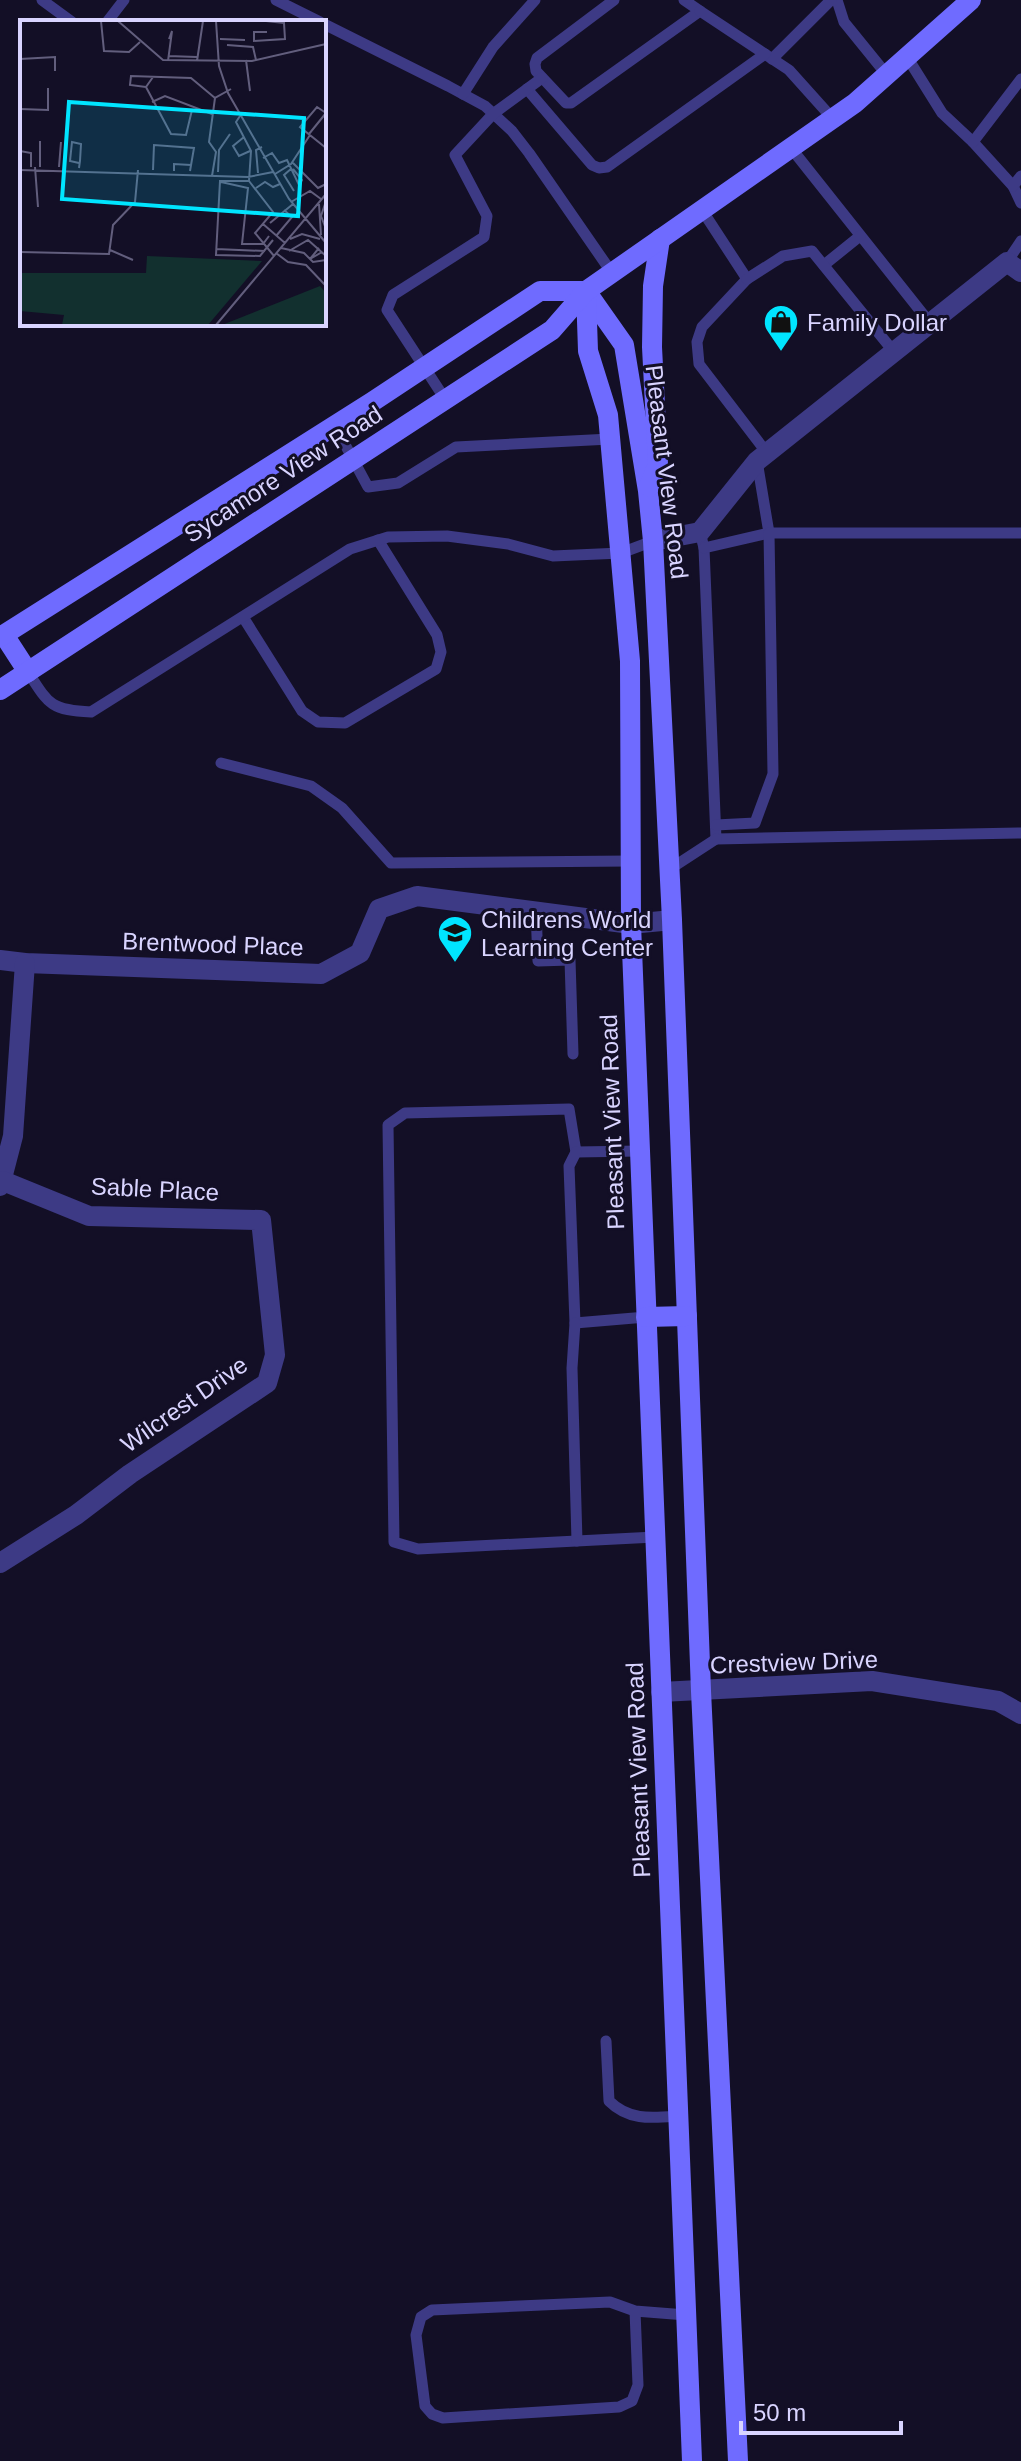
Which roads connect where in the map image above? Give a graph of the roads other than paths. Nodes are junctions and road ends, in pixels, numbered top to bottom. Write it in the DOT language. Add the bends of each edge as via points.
graph roads {
  1 [pos="42,0"];
  2 [pos="124,0"];
  3 [pos="276,0"];
  4 [pos="535,0"];
  5 [pos="614,0"];
  6 [pos="684,0"];
  7 [pos="834,0"];
  8 [pos="971,0"];
  9 [pos="700,11"];
  10 [pos="69,20"];
  11 [pos="109,20"];
  12 [pos="316,20"];
  13 [pos="326,25"];
  14 [pos="768,56"];
  15 [pos="907,57"];
  16 [pos="887,75"];
  17 [pos="542,78"];
  18 [pos="1021,79"];
  19 [pos="527,89"];
  20 [pos="463,94"];
  21 [pos="493,114"];
  22 [pos="833,119"];
  23 [pos="973,142"];
  24 [pos="791,148"];
  25 [pos="1017,181"];
  26 [pos="1021,203"];
  27 [pos="702,210"];
  28 [pos="860,236"];
  29 [pos="660,239"];
  30 [pos="1021,241"];
  31 [pos="824,265"];
  32 [pos="1014,267"];
  33 [pos="612,273"];
  34 [pos="747,279"];
  35 [pos="586,291"];
  36 [pos="930,323"];
  37 [pos="894,352"];
  38 [pos="426,367"];
  39 [pos="445,399"];
  40 [pos="335,426"];
  41 [pos="610,439"];
  42 [pos="762,457"];
  43 [pos="353,459"];
  44 [pos="648,491"];
  45 [pos="769,533"];
  46 [pos="1021,533"];
  47 [pos="378,540"];
  48 [pos="702,540"];
  49 [pos="653,541"];
  50 [pos="621,553"];
  51 [pos="243,617"];
  52 [pos="2,636"];
  53 [pos="28,672"];
  54 [pos="0,690"];
  55 [pos="221,763"];
  56 [pos="716,825"];
  57 [pos="1021,833"];
  58 [pos="716,839"];
  59 [pos="630,861"];
  60 [pos="670,869"];
  61 [pos="536,911"];
  62 [pos="672,920"];
  63 [pos="631,924"];
  64 [pos="0,960"];
  65 [pos="25,963"];
  66 [pos="573,1054"];
  67 [pos="639,1151"];
  68 [pos="576,1152"];
  69 [pos="1,1183"];
  70 [pos="261,1220"];
  71 [pos="687,1316"];
  72 [pos="646,1317"];
  73 [pos="575,1323"];
  74 [pos="655,1537"];
  75 [pos="577,1541"];
  76 [pos="0,1563"];
  77 [pos="701,1691"];
  78 [pos="661,1692"];
  79 [pos="1021,1714"];
  80 [pos="606,2041"];
  81 [pos="678,2116"];
  82 [pos="635,2311"];
  83 [pos="686,2315"];
  84 [pos="692,2461"];
  85 [pos="738,2461"];
  1 -- 10 [label="lane"];
  2 -- 11 [label="lane"];
  3 -- 12 [label="lane"];
  4 -- 20 [label="lane" via="493,47"];
  5 -- 17 [label="lane" via="537,58"];
  6 -- 9 [label="lane"];
  7 -- 14 [label="lane"];
  7 -- 16 [label="lane" via="844,22"];
  8 -- 15 [label="main road, Sycamore View Road"];
  9 -- 14 [label="lane"];
  9 -- 17 [label="lane" via="571,103 562,101"];
  13 -- 20 [label="lane"];
  14 -- 19 [label="lane" via="607,167 592,165"];
  14 -- 22 [label="lane" via="789,70"];
  15 -- 16 [label="main road, Sycamore View Road"];
  15 -- 23 [label="lane" via="942,113"];
  16 -- 22 [label="main road, Sycamore View Road"];
  17 -- 19 [label="lane"];
  18 -- 23 [label="lane"];
  19 -- 21 [label="lane"];
  20 -- 21 [label="lane"];
  21 -- 33 [label="lane" via="529,153"];
  21 -- 38 [label="lane" via="455,155 487,216 484,237 393,295 387,310"];
  22 -- 24 [label="main road, Sycamore View Road"];
  23 -- 25 [label="lane"];
  24 -- 27 [label="main road, Sycamore View Road"];
  24 -- 28 [label="lane"];
  25 -- 26 [label="lane"];
  27 -- 29 [label="main road, Sycamore View Road"];
  27 -- 34 [label="lane"];
  28 -- 31 [label="lane"];
  28 -- 36 [label="lane"];
  29 -- 33 [label="main road, Sycamore View Road"];
  29 -- 44 [label="main road" via="652,347 658,464"];
  30 -- 32 [label="lane"];
  31 -- 34 [label="lane" via="812,251 798,253 783,256"];
  31 -- 37 [label="lane"];
  32 -- 36 [label="street"];
  33 -- 35 [label="main road, Sycamore View Road"];
  34 -- 42 [label="lane" via="702,327 697,342 699,364"];
  35 -- 38 [label="main road, Sycamore View Road" via="540,291"];
  35 -- 39 [label="main road, Sycamore View Road" via="552,330"];
  35 -- 41 [label="main road, Pleasant View Road" via="588,351"];
  35 -- 44 [label="main road, Pleasant View Road" via="624,345"];
  36 -- 37 [label="street"];
  37 -- 42 [label="street"];
  38 -- 39 [label="lane"];
  38 -- 40 [label="main road, Sycamore View Road"];
  39 -- 43 [label="main road, Sycamore View Road"];
  40 -- 43 [label="lane"];
  40 -- 52 [label="main road, Sycamore View Road"];
  41 -- 43 [label="lane" via="456,447 398,483 368,487"];
  41 -- 50 [label="main road, Pleasant View Road"];
  42 -- 45 [label="lane"];
  42 -- 48 [label="street"];
  43 -- 53 [label="main road, Sycamore View Road"];
  44 -- 49 [label="main road, Pleasant View Road"];
  45 -- 46 [label="lane"];
  45 -- 48 [label="lane"];
  45 -- 56 [label="lane" via="773,774 755,823"];
  47 -- 50 [label="lane" via="447,536 553,556"];
  47 -- 51 [label="lane" via="350,549"];
  47 -- 51 [label="lane" via="437,635 441,652 436,669 345,723 318,722 302,711"];
  48 -- 49 [label="street"];
  48 -- 56 [label="lane"];
  49 -- 50 [label="lane"];
  49 -- 60 [label="main road, Pleasant View Road"];
  50 -- 59 [label="main road, Pleasant View Road" via="630,661"];
  51 -- 53 [label="lane" via="91,712 64,711 44,698"];
  52 -- 53 [label="main road"];
  53 -- 54 [label="main road, Sycamore View Road"];
  55 -- 59 [label="lane" via="311,786 342,808 391,863"];
  56 -- 58 [label="lane"];
  57 -- 58 [label="lane"];
  58 -- 60 [label="lane"];
  59 -- 63 [label="main road, Pleasant View Road"];
  60 -- 62 [label="main road, Pleasant View Road"];
  61 -- 63 [label="street, Brentwood Place"];
  61 -- 65 [label="street, Brentwood Place" via="417,896 379,909 360,953 321,974"];
  61 -- 66 [label="lane" via="538,961 570,960"];
  62 -- 63 [label="street, Brentwood Place"];
  62 -- 71 [label="main road, Pleasant View Road"];
  63 -- 67 [label="main road, Pleasant View Road"];
  64 -- 65 [label="street, Brentwood Place"];
  65 -- 69 [label="street" via="13,1136"];
  67 -- 68 [label="lane"];
  67 -- 72 [label="main road, Pleasant View Road"];
  68 -- 73 [label="lane" via="569,1166"];
  68 -- 75 [label="lane" via="569,1109 405,1113 388,1125 394,1542 418,1549"];
  69 -- 70 [label="street, Sable Place" via="89,1216"];
  70 -- 76 [label="street, Wilcrest Drive" via="275,1355 267,1383"];
  71 -- 72 [label="main road"];
  71 -- 77 [label="main road, Pleasant View Road"];
  72 -- 73 [label="lane"];
  72 -- 74 [label="main road, Pleasant View Road"];
  73 -- 75 [label="lane"];
  74 -- 75 [label="lane"];
  74 -- 78 [label="main road, Pleasant View Road"];
  77 -- 78 [label="street, Crestview Drive"];
  77 -- 79 [label="street, Crestview Drive" via="872,1681 998,1701"];
  77 -- 85 [label="main road, Pleasant View Road"];
  78 -- 81 [label="main road, Pleasant View Road"];
  80 -- 81 [label="lane" via="609,2101 638,2117"];
  81 -- 83 [label="main road, Pleasant View Road"];
  82 -- 82 [label="lane" via="610,2302 432,2310 421,2317 416,2335 425,2406 443,2418 619,2407 632,2401 638,2385"];
  82 -- 83 [label="lane"];
  83 -- 84 [label="main road, Pleasant View Road"];
}
